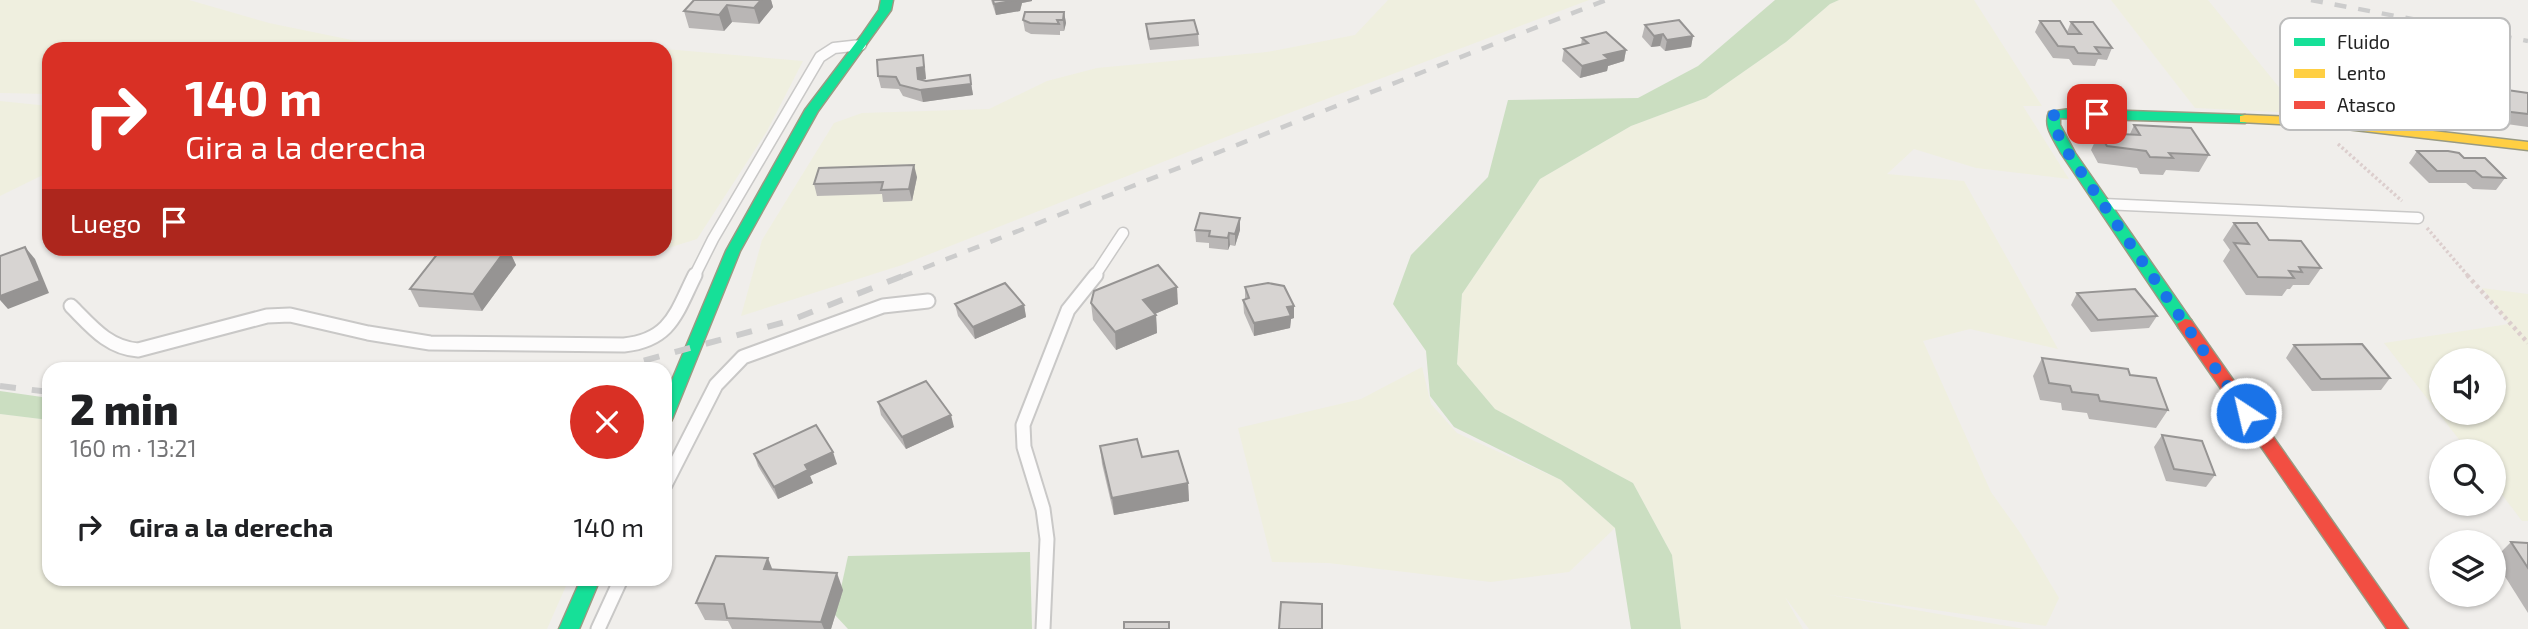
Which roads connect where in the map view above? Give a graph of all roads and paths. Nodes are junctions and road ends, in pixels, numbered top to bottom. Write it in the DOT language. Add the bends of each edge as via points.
graph roads {
  1 [pos="887,0"];
  2 [pos="861,45"];
  3 [pos="2280,121"];
  4 [pos="2389,130"];
  5 [pos="2528,146"];
  6 [pos="2103,204"];
  7 [pos="2418,218"];
  8 [pos="1123,233"];
  9 [pos="928,301"];
  10 [pos="71,306"];
  11 [pos="672,400"];
  12 [pos="672,470"];
  13 [pos="587,586"];
  14 [pos="618,586"];
  15 [pos="569,629"];
  16 [pos="598,629"];
  17 [pos="1043,629"];
  18 [pos="2398,629"];
  1 -- 2 [label="street"];
  2 -- 10 [label="lane" via="834,48 820,57 713,239 670,325 643,343 430,343 290,315 242,321 125,351 115,348"];
  2 -- 11 [label="street" via="813,110 733,251"];
  3 -- 6 [label="street" via="2054,115 2053,125 2063,144"];
  4 -- 5 [label="street"];
  6 -- 7 [label="lane"];
  6 -- 18 [label="street"];
  8 -- 17 [label="lane" via="1068,310 1023,425 1022,438 1043,511 1046,539"];
  9 -- 12 [label="lane" via="883,306 743,357 716,385"];
  13 -- 15 [label="street"];
  14 -- 16 [label="lane"];
}
